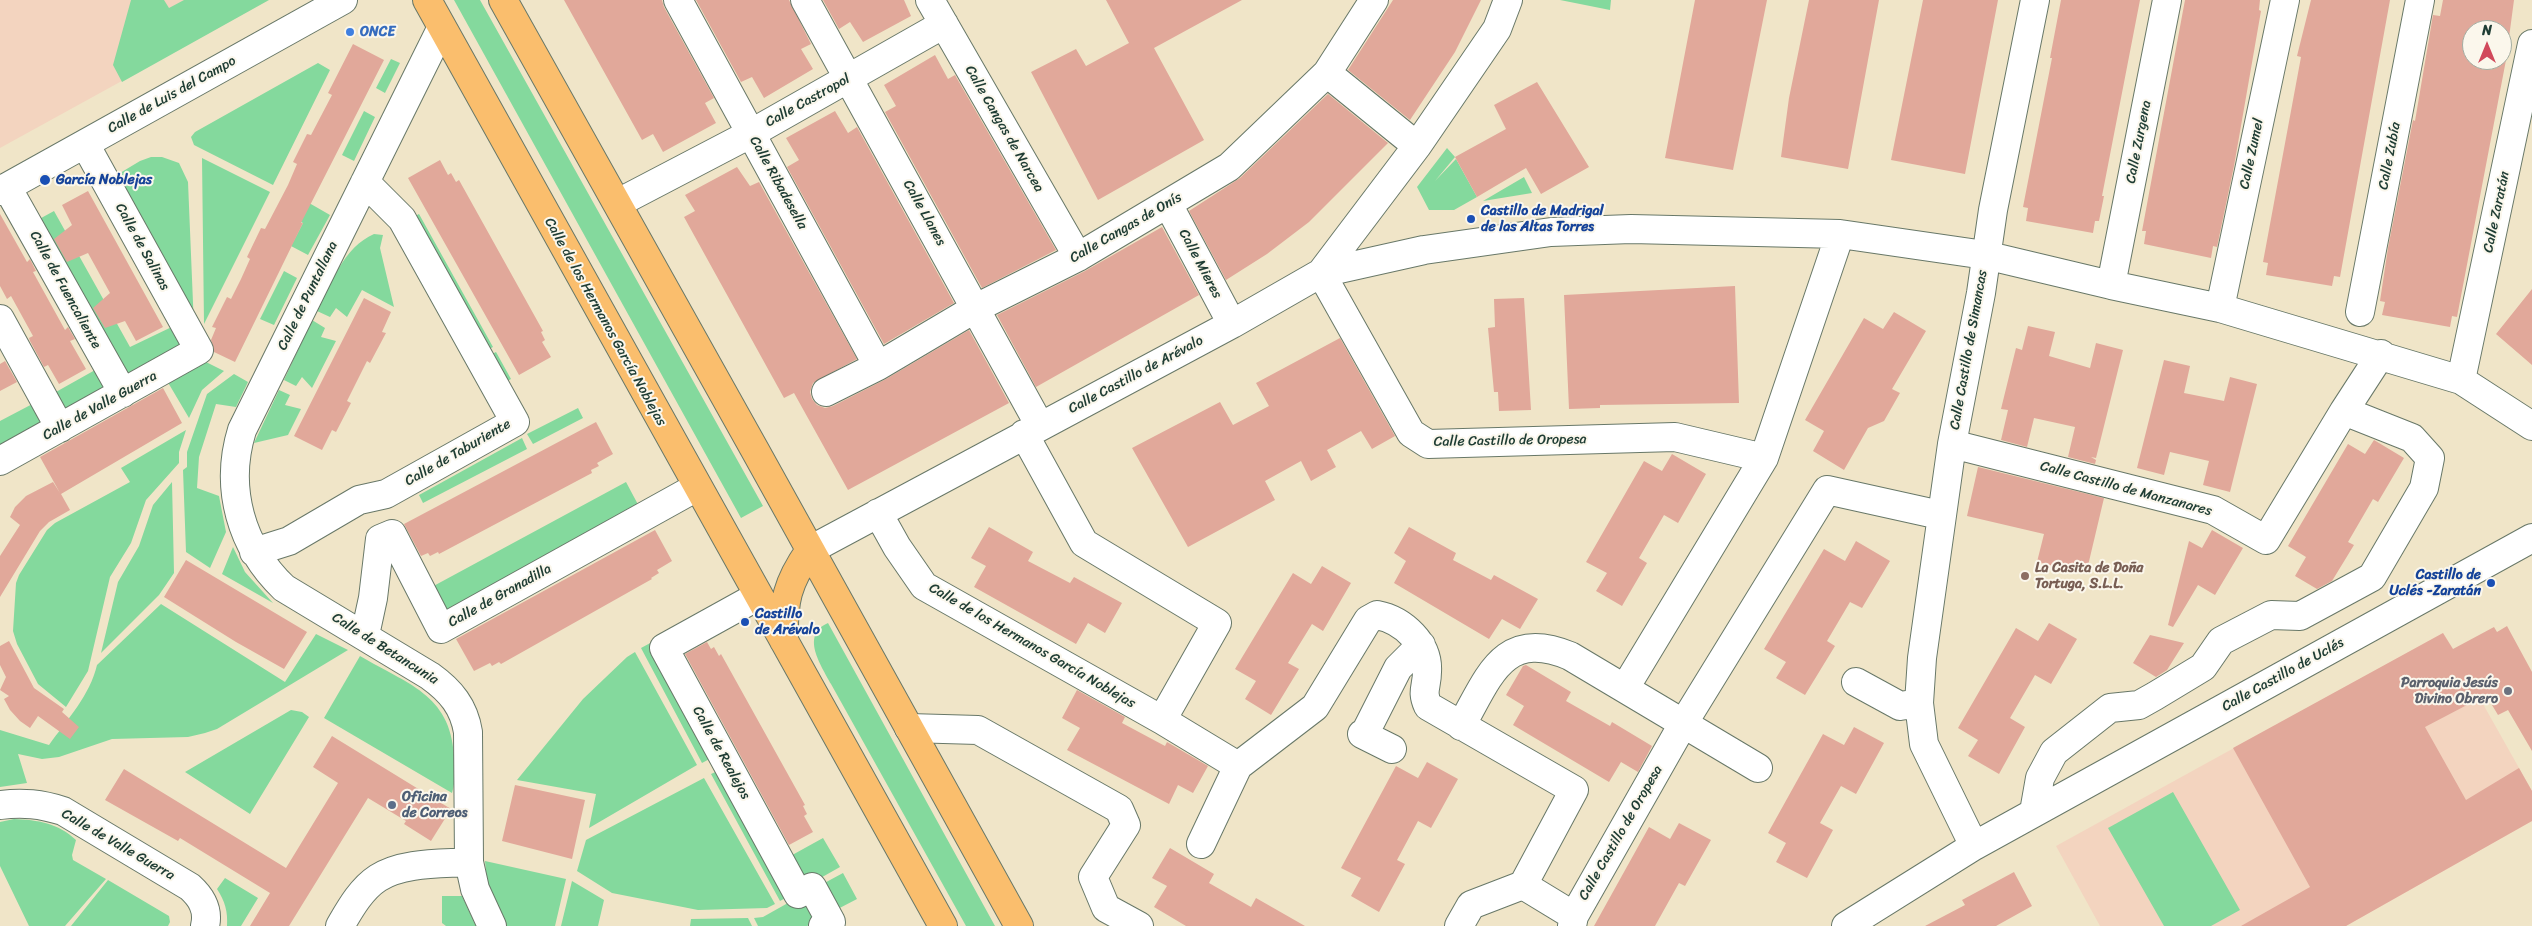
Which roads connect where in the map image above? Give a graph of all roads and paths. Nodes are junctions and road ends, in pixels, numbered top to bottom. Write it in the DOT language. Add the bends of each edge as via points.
graph roads {
  1 [pos="344,0"];
  2 [pos="427,0"];
  3 [pos="503,0"];
  4 [pos="678,0"];
  5 [pos="805,0"];
  6 [pos="1374,0"];
  7 [pos="1508,0"];
  8 [pos="2035,0"];
  9 [pos="2167,0"];
  10 [pos="2285,0"];
  11 [pos="2420,0"];
  12 [pos="937,7"];
  13 [pos="441,29"];
  14 [pos="2532,44"];
  15 [pos="1327,73"];
  16 [pos="849,78"];
  17 [pos="2525,123"];
  18 [pos="750,134"];
  19 [pos="85,144"];
  20 [pos="1417,146"];
  21 [pos="365,182"];
  22 [pos="4,189"];
  23 [pos="618,204"];
  24 [pos="1168,204"];
  25 [pos="1840,234"];
  26 [pos="1985,255"];
  27 [pos="1078,257"];
  28 [pos="1321,273"];
  29 [pos="2111,285"];
  30 [pos="976,308"];
  31 [pos="2220,308"];
  32 [pos="2360,312"];
  33 [pos="0,319"];
  34 [pos="1232,324"];
  35 [pos="199,350"];
  36 [pos="2381,354"];
  37 [pos="878,366"];
  38 [pos="2461,380"];
  39 [pos="826,392"];
  40 [pos="123,393"];
  41 [pos="2344,411"];
  42 [pos="2532,426"];
  43 [pos="60,428"];
  44 [pos="1032,430"];
  45 [pos="1952,444"];
  46 [pos="1764,458"];
  47 [pos="0,461"];
  48 [pos="697,487"];
  49 [pos="878,513"];
  50 [pos="1940,515"];
  51 [pos="2532,538"];
  52 [pos="810,550"];
  53 [pos="260,562"];
  54 [pos="758,596"];
  55 [pos="365,636"];
  56 [pos="784,643"];
  57 [pos="1420,645"];
  58 [pos="1856,682"];
  59 [pos="1625,688"];
  60 [pos="1919,703"];
  61 [pos="1162,720"];
  62 [pos="1683,724"];
  63 [pos="1461,726"];
  64 [pos="909,728"];
  65 [pos="1392,749"];
  66 [pos="1238,766"];
  67 [pos="1758,768"];
  68 [pos="0,805"];
  69 [pos="2034,812"];
  70 [pos="1201,844"];
  71 [pos="1974,846"];
  72 [pos="469,862"];
  73 [pos="1523,885"];
  74 [pos="1573,921"];
  75 [pos="205,926"];
  76 [pos="340,926"];
  77 [pos="492,926"];
  78 [pos="823,926"];
  79 [pos="943,926"];
  80 [pos="1019,926"];
  81 [pos="1138,926"];
  82 [pos="1459,926"];
  83 [pos="1846,926"];
  1 -- 19 [label="street, Calle de Luis del Campo"];
  2 -- 13 [label="main road, Calle de los Hermanos García Noblejas"];
  3 -- 23 [label="main road"];
  4 -- 18 [label="street, Calle Ribadesella"];
  5 -- 16 [label="street, Calle Llanes"];
  6 -- 15 [label="street, Calle Cangas de Onís"];
  7 -- 20 [label="street, Calle Castillo de Arévalo" via="1497,29"];
  8 -- 26 [label="street, Calle Castillo de Simancas"];
  9 -- 29 [label="street, Calle Zurgena"];
  10 -- 31 [label="street, Calle Zumel"];
  11 -- 32 [label="street, Calle Zubía"];
  12 -- 16 [label="street, Calle Castropol"];
  12 -- 27 [label="street, Calle Cangas de Narcea"];
  13 -- 21 [label="street, Calle de Puntallana"];
  13 -- 48 [label="main road, Calle de los Hermanos García Noblejas"];
  14 -- 17 [label="street, Calle Zaratán"];
  15 -- 20 [label="street"];
  15 -- 24 [label="street, Calle Cangas de Onís" via="1229,167"];
  16 -- 18 [label="street, Calle Castropol"];
  16 -- 30 [label="street, Calle Llanes"];
  17 -- 38 [label="street, Calle Zaratán"];
  18 -- 23 [label="street, Calle Castropol"];
  18 -- 37 [label="street, Calle Ribadesella"];
  19 -- 22 [label="street, Calle de Luis del Campo"];
  19 -- 35 [label="street, Calle de Salinas"];
  20 -- 28 [label="street, Calle Castillo de Arévalo"];
  21 -- 53 [label="street, Calle de Puntallana" via="242,430 236,450 235,494 242,524"];
  21 -- 53 [label="street, Calle de Taburiente" via="402,219 515,422 386,494 359,500"];
  22 -- 40 [label="street, Calle de Fuencaliente"];
  23 -- 52 [label="main road"];
  24 -- 27 [label="street, Calle Cangas de Onís"];
  24 -- 34 [label="street, Calle Mieres"];
  25 -- 26 [label="street"];
  25 -- 28 [label="street" via="1631,229 1552,232 1433,249"];
  25 -- 46 [label="street"];
  26 -- 29 [label="street"];
  26 -- 45 [label="street, Calle Castillo de Simancas" via="1981,293"];
  27 -- 30 [label="street, Calle Cangas de Onís"];
  28 -- 34 [label="street, Calle Castillo de Arévalo"];
  28 -- 46 [label="street, Calle Castillo de Oropesa" via="1411,433 1428,444 1674,437"];
  29 -- 31 [label="street"];
  30 -- 37 [label="street, Calle Cangas de Onís"];
  30 -- 44 [label="street, Calle Llanes"];
  31 -- 36 [label="street"];
  33 -- 43 [label="street"];
  34 -- 44 [label="street, Calle Castillo de Arévalo"];
  35 -- 40 [label="street, Calle de Valle Guerra"];
  36 -- 38 [label="street"];
  36 -- 41 [label="street, Calle Castillo de Manzanares"];
  37 -- 39 [label="street, Calle Cangas de Onís"];
  38 -- 42 [label="street"];
  40 -- 43 [label="street, Calle de Valle Guerra"];
  41 -- 45 [label="street, Calle Castillo de Manzanares" via="2266,540 2213,510"];
  41 -- 69 [label="street" via="2412,438 2430,458 2424,488 2372,577 2300,616 2271,616 2221,641 2203,667 2155,696 2139,705 2110,708 2054,752 2040,778"];
  43 -- 47 [label="street, Calle de Valle Guerra"];
  44 -- 49 [label="street, Calle Castillo de Arévalo"];
  44 -- 61 [label="street" via="1084,543 1217,623"];
  45 -- 50 [label="street, Calle Castillo de Simancas"];
  46 -- 59 [label="street"];
  48 -- 54 [label="main road, Calle de los Hermanos García Noblejas"];
  48 -- 55 [label="street, Calle de Granadilla" via="441,629 392,534 380,539"];
  49 -- 52 [label="street, Calle Castillo de Arévalo"];
  49 -- 61 [label="street, Calle de los Hermanos García Noblejas" via="924,586"];
  50 -- 60 [label="street, Calle Castillo de Simancas"];
  50 -- 62 [label="street, Calle Castillo de Oropesa" via="1826,490"];
  51 -- 69 [label="street, Calle Castillo de Uclés"];
  52 -- 56 [label="main road" via="786,595"];
  52 -- 64 [label="main road"];
  53 -- 55 [label="street, Calle de Betancunia" via="284,588"];
  54 -- 56 [label="main road, Calle de los Hermanos García Noblejas"];
  54 -- 78 [label="street, Calle de Realejos" via="664,648 798,894 812,887 831,922"];
  55 -- 72 [label="street, Calle de Betancunia" via="444,686 465,716 468,732"];
  56 -- 79 [label="main road, Calle de los Hermanos García Noblejas"];
  57 -- 63 [label="street" via="1428,670 1423,695 1428,706"];
  57 -- 65 [label="street" via="1398,668 1363,734"];
  57 -- 66 [label="street" via="1410,631 1391,617 1377,615 1368,620 1315,707"];
  58 -- 60 [label="street" via="1900,706"];
  59 -- 62 [label="street"];
  59 -- 63 [label="street" via="1570,656 1534,646 1510,654 1495,666"];
  60 -- 71 [label="street, Calle Castillo de Simancas" via="1924,744"];
  61 -- 66 [label="street"];
  62 -- 67 [label="street"];
  62 -- 74 [label="street, Calle Castillo de Oropesa"];
  63 -- 73 [label="street" via="1574,790"];
  64 -- 80 [label="main road"];
  64 -- 81 [label="street" via="978,730 1119,810 1126,826 1093,877 1106,908"];
  66 -- 70 [label="street"];
  68 -- 75 [label="street, Calle de Valle Guerra" via="44,804 63,811 190,887 206,910"];
  69 -- 71 [label="street, Calle Castillo de Uclés"];
  71 -- 83 [label="street, Calle Castillo de Uclés"];
  72 -- 76 [label="street" via="396,870 378,878 363,892"];
  72 -- 77 [label="street, Calle de Betancunia" via="475,889"];
  73 -- 74 [label="street, Calle Castillo de Oropesa"];
  73 -- 82 [label="street" via="1471,905"];
}
